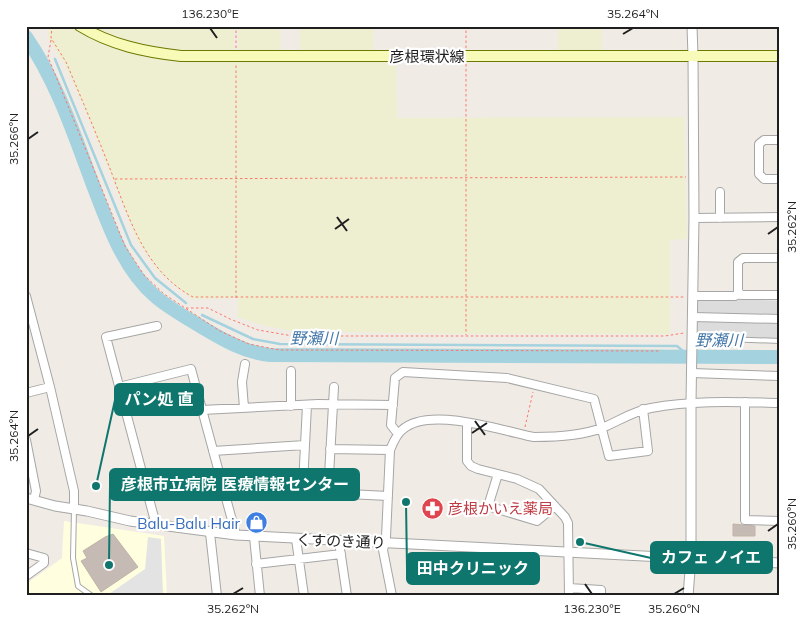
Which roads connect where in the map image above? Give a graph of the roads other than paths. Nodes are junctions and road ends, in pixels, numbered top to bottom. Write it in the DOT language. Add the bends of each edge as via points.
graph roads {
  1 [pos="80,26"];
  2 [pos="692,26"];
  3 [pos="694,56"];
  4 [pos="780,56"];
  5 [pos="780,140"];
  6 [pos="780,179"];
  7 [pos="720,192"];
  8 [pos="780,217"];
  9 [pos="694,218"];
  10 [pos="720,218"];
  11 [pos="780,258"];
  12 [pos="739,293"];
  13 [pos="780,295"];
  14 [pos="26,296"];
  15 [pos="694,296"];
  16 [pos="693,317"];
  17 [pos="780,319"];
  18 [pos="157,326"];
  19 [pos="692,335"];
  20 [pos="780,341"];
  21 [pos="245,364"];
  22 [pos="292,370"];
  23 [pos="692,370"];
  24 [pos="780,376"];
  25 [pos="50,387"];
  26 [pos="334,387"];
  27 [pos="119,388"];
  28 [pos="26,393"];
  29 [pos="745,402"];
  30 [pos="780,402"];
  31 [pos="691,403"];
  32 [pos="333,404"];
  33 [pos="307,405"];
  34 [pos="393,405"];
  35 [pos="291,406"];
  36 [pos="244,408"];
  37 [pos="643,409"];
  38 [pos="202,410"];
  39 [pos="466,423"];
  40 [pos="602,428"];
  41 [pos="398,434"];
  42 [pos="26,440"];
  43 [pos="305,445"];
  44 [pos="330,449"];
  45 [pos="390,450"];
  46 [pos="213,451"];
  47 [pos="498,474"];
  48 [pos="224,489"];
  49 [pos="388,496"];
  50 [pos="30,499"];
  51 [pos="555,506"];
  52 [pos="74,509"];
  53 [pos="780,521"];
  54 [pos="156,525"];
  55 [pos="210,533"];
  56 [pos="236,535"];
  57 [pos="254,537"];
  58 [pos="296,539"];
  59 [pos="339,542"];
  60 [pos="385,543"];
  61 [pos="568,552"];
  62 [pos="26,553"];
  63 [pos="341,554"];
  64 [pos="299,558"];
  65 [pos="691,558"];
  66 [pos="780,563"];
  67 [pos="256,564"];
  68 [pos="26,576"];
  69 [pos="569,592"];
  70 [pos="92,596"];
  71 [pos="217,596"];
  72 [pos="260,596"];
  73 [pos="304,596"];
  74 [pos="347,596"];
  75 [pos="392,596"];
  76 [pos="601,596"];
  77 [pos="688,596"];
  1 -- 3 [label="main road, 彦根環状線" via="101,37 152,53 181,56"];
  2 -- 3 [label="street"];
  3 -- 4 [label="main road, 彦根環状線"];
  3 -- 9 [label="street"];
  5 -- 6 [label="street" via="764,140 759,144 759,174 764,179"];
  7 -- 10 [label="street"];
  8 -- 10 [label="street"];
  9 -- 10 [label="street"];
  9 -- 15 [label="street"];
  11 -- 12 [label="street" via="742,258 738,262"];
  12 -- 13 [label="street"];
  12 -- 15 [label="street" via="735,296"];
  14 -- 25 [label="street"];
  15 -- 16 [label="street"];
  16 -- 17 [label="street"];
  16 -- 19 [label="street"];
  18 -- 27 [label="street" via="106,337"];
  19 -- 20 [label="lane"];
  19 -- 23 [label="street"];
  21 -- 36 [label="street" via="242,382"];
  22 -- 35 [label="street"];
  23 -- 24 [label="street"];
  23 -- 31 [label="street"];
  25 -- 28 [label="street"];
  25 -- 52 [label="street" via="74,491"];
  26 -- 32 [label="street"];
  27 -- 38 [label="street" via="191,369"];
  27 -- 54 [label="street"];
  29 -- 30 [label="street"];
  29 -- 31 [label="street"];
  29 -- 53 [label="street" via="745,520"];
  31 -- 37 [label="street"];
  31 -- 65 [label="street"];
  32 -- 33 [label="street"];
  32 -- 34 [label="street"];
  32 -- 44 [label="street"];
  33 -- 35 [label="street"];
  33 -- 43 [label="street"];
  34 -- 40 [label="street" via="394,378 403,372 507,378 594,400"];
  34 -- 41 [label="street" via="391,425"];
  35 -- 36 [label="street"];
  36 -- 38 [label="street"];
  37 -- 40 [label="street"];
  37 -- 40 [label="street" via="648,452 609,456"];
  38 -- 46 [label="street"];
  39 -- 40 [label="street" via="523,435 551,437"];
  39 -- 41 [label="street" via="428,420 417,422"];
  39 -- 47 [label="street" via="467,461 478,470"];
  41 -- 45 [label="street"];
  42 -- 50 [label="street" via="36,491"];
  43 -- 46 [label="street"];
  43 -- 48 [label="street" via="303,485"];
  44 -- 45 [label="street"];
  44 -- 49 [label="street" via="328,493"];
  45 -- 49 [label="street"];
  46 -- 48 [label="street"];
  47 -- 51 [label="street" via="539,489"];
  47 -- 51 [label="street" via="489,503 492,507 537,521"];
  48 -- 56 [label="street"];
  49 -- 60 [label="street"];
  50 -- 52 [label="street, くすのき通り"];
  51 -- 61 [label="street" via="568,523"];
  52 -- 54 [label="street, くすのき通り"];
  52 -- 70 [label="lane" via="72,558 78,586"];
  54 -- 55 [label="street, くすのき通り"];
  55 -- 56 [label="street, くすのき通り"];
  55 -- 71 [label="street"];
  56 -- 57 [label="street, くすのき通り"];
  57 -- 58 [label="street, くすのき通り"];
  57 -- 67 [label="street"];
  58 -- 59 [label="street, くすのき通り"];
  58 -- 64 [label="street"];
  59 -- 60 [label="street, くすのき通り"];
  59 -- 63 [label="street"];
  60 -- 61 [label="street, くすのき通り"];
  60 -- 75 [label="street" via="383,550"];
  61 -- 65 [label="street, くすのき通り"];
  61 -- 69 [label="street"];
  62 -- 68 [label="street" via="44,558 44,563"];
  63 -- 64 [label="street"];
  63 -- 74 [label="street"];
  64 -- 67 [label="street"];
  64 -- 73 [label="street"];
  65 -- 66 [label="street, くすのき通り"];
  65 -- 77 [label="street"];
  67 -- 72 [label="street"];
  69 -- 76 [label="street" via="601,590"];
}
